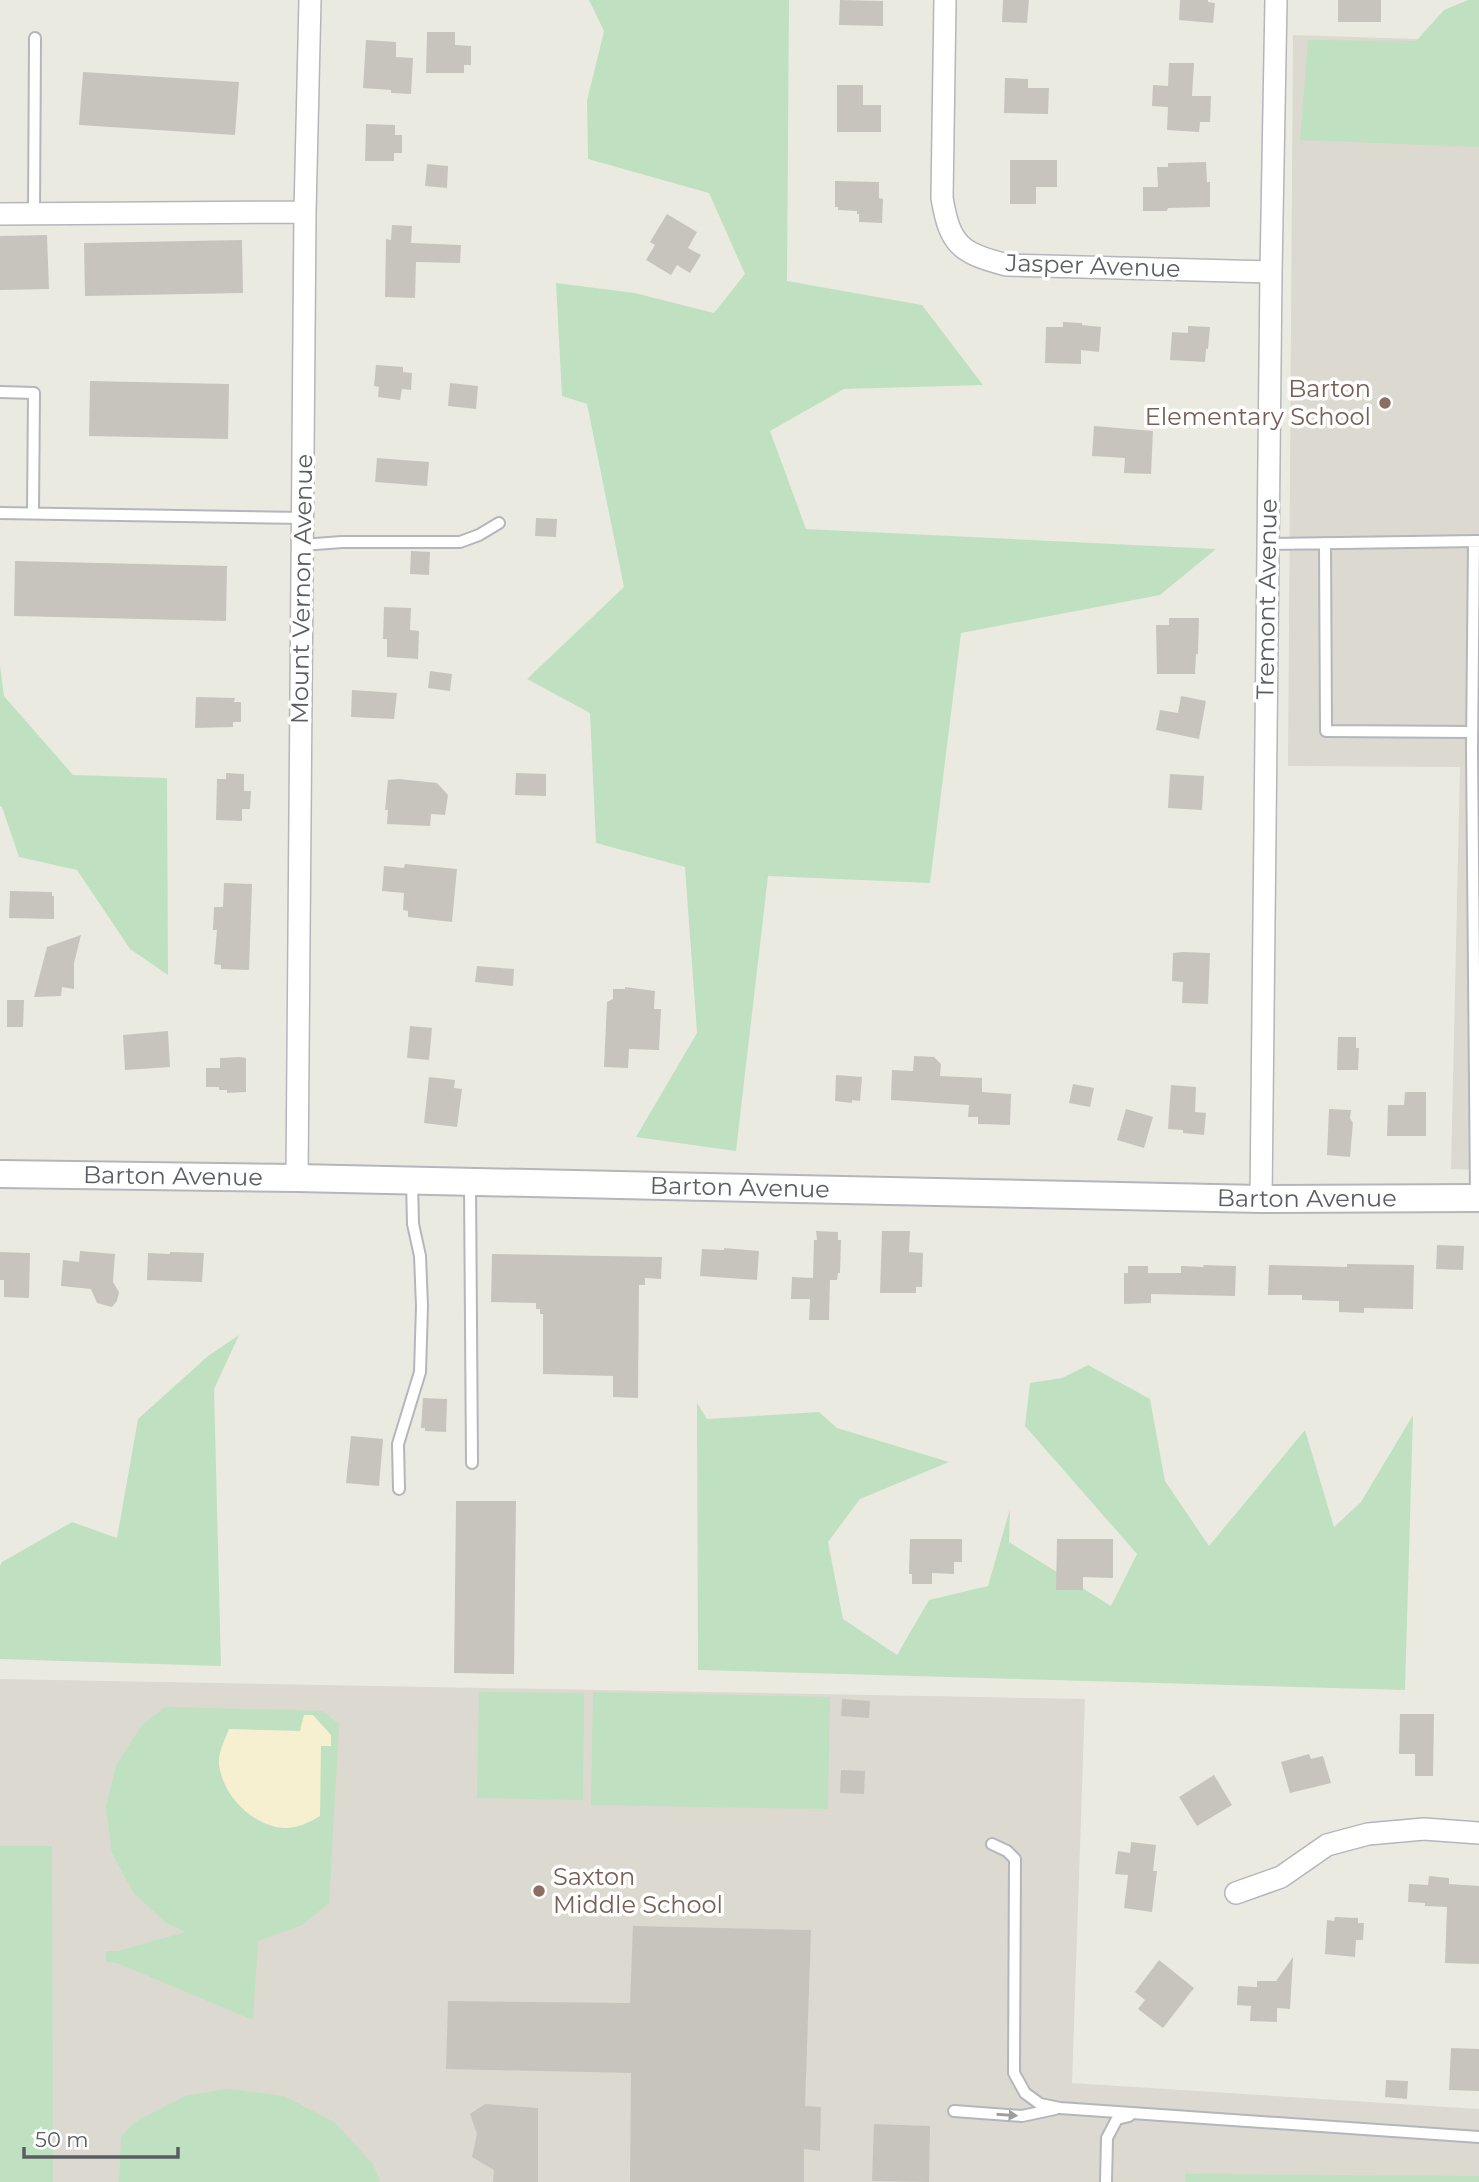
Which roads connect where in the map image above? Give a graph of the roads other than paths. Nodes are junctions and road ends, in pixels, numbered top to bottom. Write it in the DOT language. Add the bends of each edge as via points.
graph roads {
  1 [pos="310,0"];
  2 [pos="945,0"];
  3 [pos="1276,0"];
  4 [pos="35,38"];
  5 [pos="306,212"];
  6 [pos="0,214"];
  7 [pos="34,214"];
  8 [pos="1271,272"];
  9 [pos="0,392"];
  10 [pos="0,513"];
  11 [pos="33,513"];
  12 [pos="303,518"];
  13 [pos="499,523"];
  14 [pos="1477,541"];
  15 [pos="1325,543"];
  16 [pos="1268,544"];
  17 [pos="302,545"];
  18 [pos="1472,732"];
  19 [pos="1477,1142"];
  20 [pos="0,1174"];
  21 [pos="297,1178"];
  22 [pos="412,1181"];
  23 [pos="470,1181"];
  24 [pos="1478,1198"];
  25 [pos="1261,1199"];
  26 [pos="472,1463"];
  27 [pos="399,1489"];
  28 [pos="1479,1833"];
  29 [pos="992,1844"];
  30 [pos="1236,1893"];
  31 [pos="1060,2108"];
  32 [pos="954,2111"];
  33 [pos="1133,2114"];
  34 [pos="1479,2137"];
  35 [pos="1106,2182"];
  1 -- 5 [label="street, Mount Vernon Avenue"];
  2 -- 8 [label="street, Jasper Avenue" via="942,198 956,242 979,258 1007,265"];
  3 -- 8 [label="street, Tremont Avenue"];
  4 -- 7 [label="lane"];
  5 -- 7 [label="street"];
  5 -- 12 [label="street, Mount Vernon Avenue"];
  6 -- 7 [label="street"];
  8 -- 16 [label="street, Tremont Avenue"];
  9 -- 11 [label="lane" via="34,393"];
  10 -- 11 [label="lane"];
  11 -- 12 [label="lane"];
  12 -- 17 [label="street, Mount Vernon Avenue"];
  13 -- 17 [label="lane" via="460,542"];
  14 -- 15 [label="lane"];
  14 -- 18 [label="lane"];
  15 -- 16 [label="lane"];
  15 -- 18 [label="lane" via="1326,731"];
  16 -- 25 [label="street, Tremont Avenue"];
  17 -- 21 [label="street, Mount Vernon Avenue"];
  18 -- 19 [label="lane"];
  19 -- 24 [label="lane"];
  20 -- 21 [label="street, Barton Avenue"];
  21 -- 22 [label="street, Barton Avenue"];
  22 -- 23 [label="street, Barton Avenue"];
  22 -- 27 [label="lane" via="422,1293 419,1372 398,1444"];
  23 -- 25 [label="street, Barton Avenue"];
  23 -- 26 [label="lane"];
  24 -- 25 [label="street, Barton Avenue"];
  28 -- 30 [label="street" via="1424,1829 1368,1834 1327,1845 1282,1877"];
  29 -- 31 [label="lane" via="1015,1859 1014,2073 1025,2093 1040,2104"];
  32 -- 31 [label="lane, one-way" via="1021,2116"];
  31 -- 33 [label="lane"];
  33 -- 34 [label="lane"];
  33 -- 35 [label="lane" via="1117,2119 1107,2138"];
}
